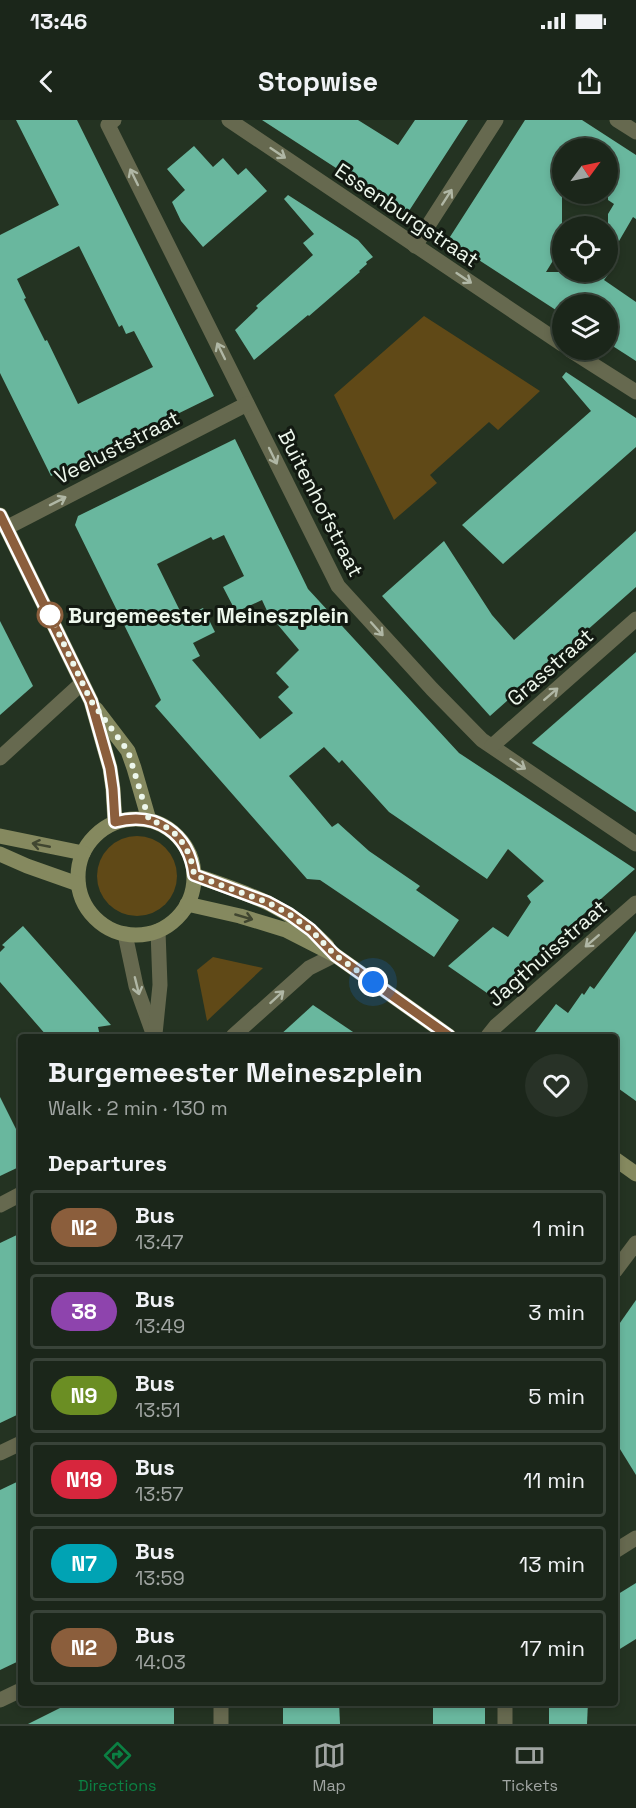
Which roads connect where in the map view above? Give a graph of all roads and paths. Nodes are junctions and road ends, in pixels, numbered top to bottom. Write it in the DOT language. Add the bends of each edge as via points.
graph roads {
  1 [pos="114,120"];
  2 [pos="229,120"];
  3 [pos="496,120"];
  4 [pos="617,120"];
  5 [pos="636,132"];
  6 [pos="415,246"];
  7 [pos="552,337"];
  8 [pos="586,360"];
  9 [pos="636,392"];
  10 [pos="247,404"];
  11 [pos="3,521"];
  12 [pos="636,619"];
  13 [pos="82,683"];
  14 [pos="91,701"];
  15 [pos="492,746"];
  16 [pos="0,758"];
  17 [pos="149,820"];
  18 [pos="115,822"];
  19 [pos="0,836"];
  20 [pos="636,844"];
  21 [pos="83,853"];
  22 [pos="0,854"];
  23 [pos="194,875"];
  24 [pos="78,884"];
  25 [pos="636,903"];
  26 [pos="187,904"];
  27 [pos="158,930"];
  28 [pos="125,934"];
  29 [pos="335,955"];
  30 [pos="153,1034"];
  31 [pos="154,1034"];
  32 [pos="235,1034"];
  33 [pos="446,1034"];
  34 [pos="490,1034"];
  35 [pos="618,1161"];
  36 [pos="636,1174"];
  37 [pos="18,1196"];
  38 [pos="0,1205"];
  39 [pos="636,1243"];
  40 [pos="618,1267"];
  41 [pos="18,1444"];
  42 [pos="0,1453"];
  43 [pos="636,1538"];
  44 [pos="618,1549"];
  45 [pos="18,1691"];
  46 [pos="0,1700"];
  47 [pos="220,1706"];
  48 [pos="505,1706"];
  49 [pos="221,1724"];
  50 [pos="505,1724"];
  10 -- 1 [label="street, Buitenhofstraat, one-way" via="108,125"];
  2 -- 6 [label="street, Essenburgstraat, one-way"];
  6 -- 3 [label="street, one-way"];
  4 -- 5 [label="street"];
  6 -- 7 [label="street, Essenburgstraat, one-way"];
  8 -- 9 [label="street"];
  11 -- 10 [label="street, Veeluststraat, one-way"];
  10 -- 15 [label="street, Buitenhofstraat, one-way" via="338,586 432,690"];
  11 -- 13 [label="main road"];
  15 -- 12 [label="street, Grasstraat, one-way"];
  13 -- 14 [label="main road"];
  13 -- 16 [label="street"];
  14 -- 17 [label="main road" via="128,751"];
  14 -- 18 [label="main road" via="110,768"];
  15 -- 20 [label="street, Buitenhofstraat, one-way"];
  17 -- 18 [label="main road"];
  17 -- 23 [label="main road" via="169,829 182,841 191,857"];
  18 -- 21 [label="main road" via="97,834"];
  21 -- 19 [label="main road, one-way"];
  21 -- 24 [label="main road"];
  22 -- 24 [label="main road"];
  23 -- 26 [label="main road"];
  23 -- 29 [label="main road" via="282,910 311,930"];
  24 -- 28 [label="main road" via="86,907 94,916"];
  25 -- 34 [label="street, Jagthuisstraat, one-way"];
  26 -- 27 [label="main road" via="177,918"];
  26 -- 29 [label="main road, one-way" via="286,930"];
  27 -- 28 [label="main road" via="142,935"];
  27 -- 31 [label="street" via="160,985"];
  28 -- 30 [label="street, one-way" via="136,986"];
  32 -- 29 [label="street, one-way" via="309,969"];
  29 -- 33 [label="main road"];
  35 -- 36 [label="main road"];
  37 -- 38 [label="street"];
  39 -- 40 [label="street"];
  41 -- 42 [label="street"];
  43 -- 44 [label="street"];
  45 -- 46 [label="street"];
  47 -- 49 [label="street"];
  48 -- 50 [label="street"];
}
